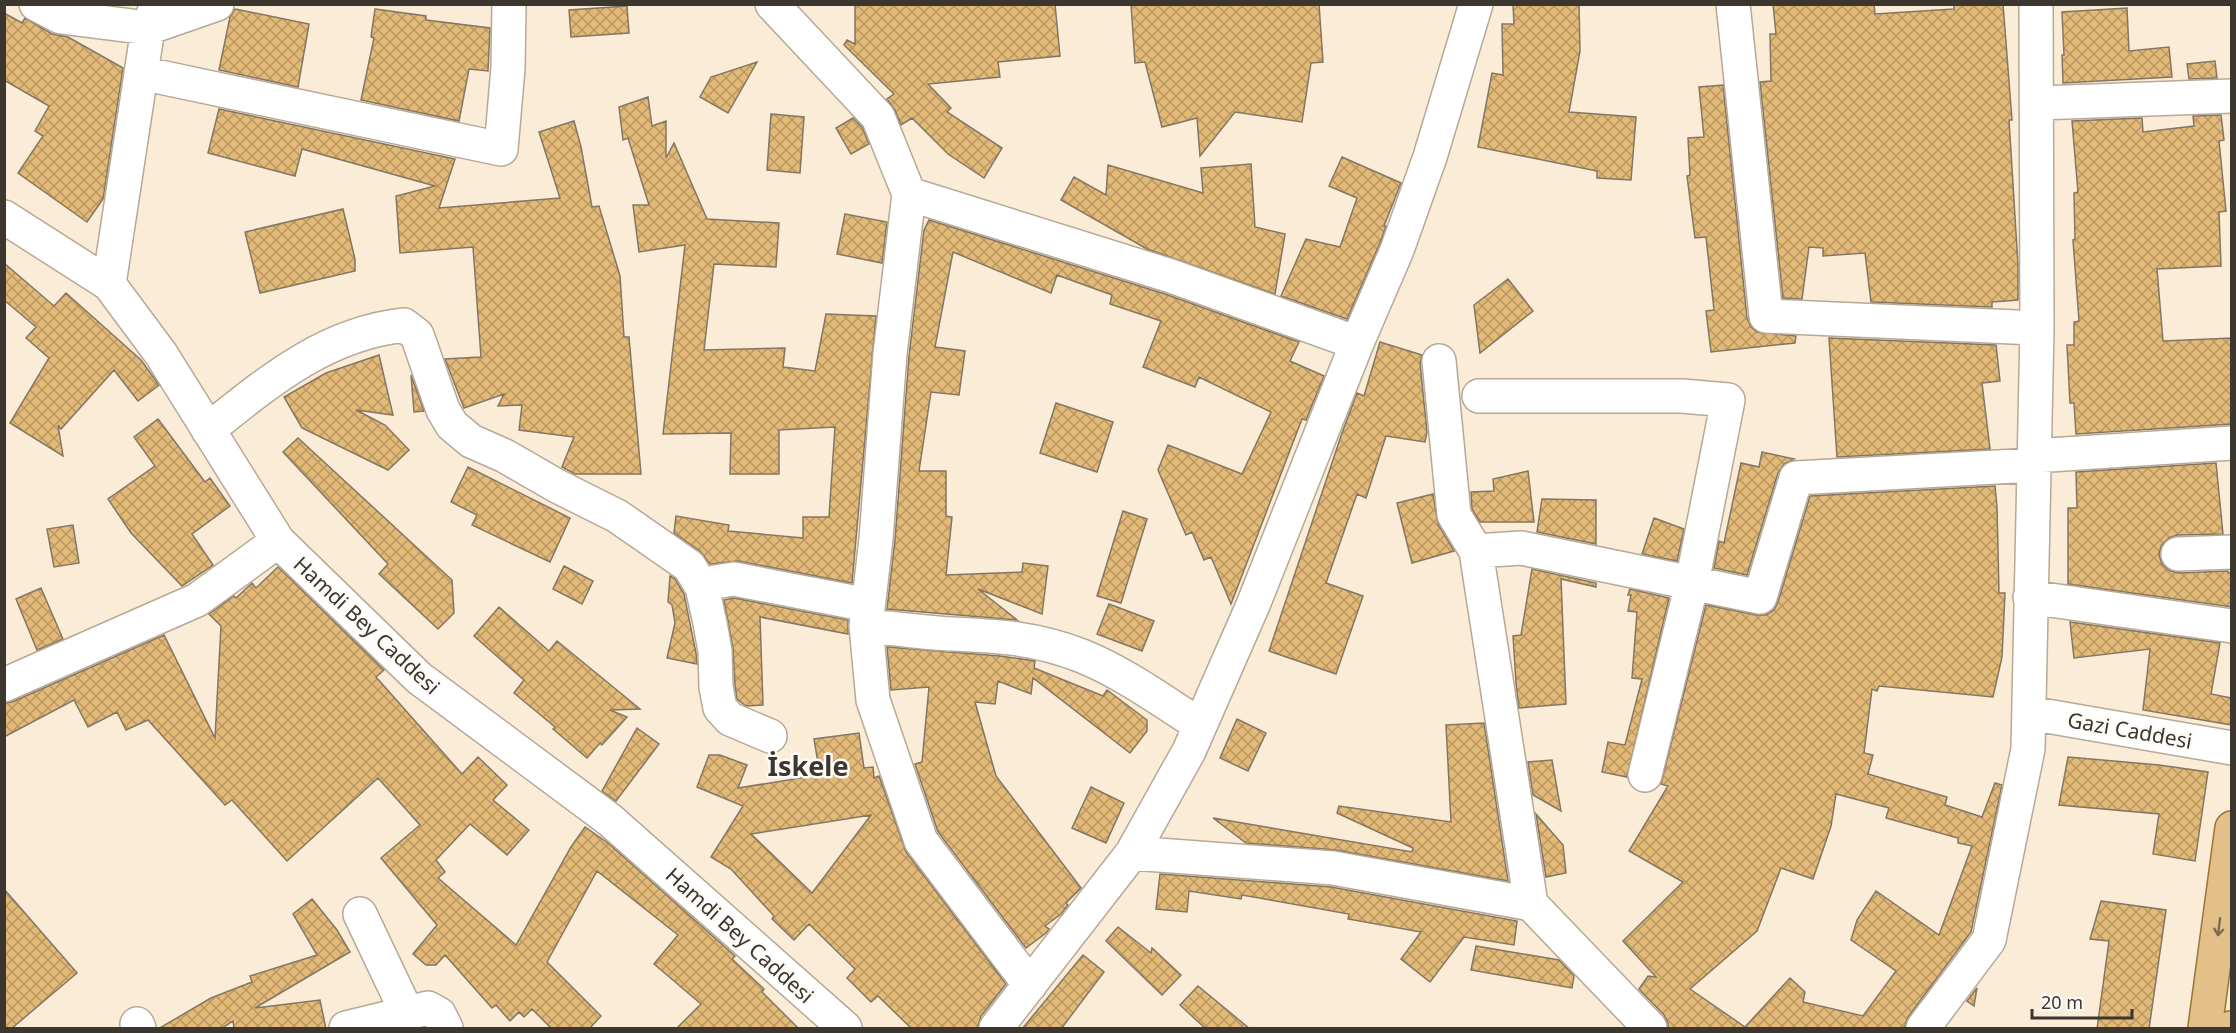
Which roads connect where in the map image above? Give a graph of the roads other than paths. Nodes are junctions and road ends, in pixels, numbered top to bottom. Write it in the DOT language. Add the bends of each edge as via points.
graph roads {
  1 [pos="36,4"];
  2 [pos="217,4"];
  3 [pos="509,4"];
  4 [pos="772,4"];
  5 [pos="1476,4"];
  6 [pos="1732,4"];
  7 [pos="2036,4"];
  8 [pos="152,16"];
  9 [pos="141,73"];
  10 [pos="2232,96"];
  11 [pos="2038,103"];
  12 [pos="909,194"];
  13 [pos="4,217"];
  14 [pos="109,284"];
  15 [pos="2037,328"];
  16 [pos="1357,343"];
  17 [pos="1439,361"];
  18 [pos="1479,396"];
  19 [pos="208,429"];
  20 [pos="2232,443"];
  21 [pos="2034,460"];
  22 [pos="278,541"];
  23 [pos="1476,551"];
  24 [pos="2232,552"];
  25 [pos="2178,554"];
  26 [pos="1692,583"];
  27 [pos="702,587"];
  28 [pos="2030,597"];
  29 [pos="867,615"];
  30 [pos="2232,626"];
  31 [pos="4,685"];
  32 [pos="2029,713"];
  33 [pos="1200,725"];
  34 [pos="770,736"];
  35 [pos="2232,748"];
  36 [pos="1645,775"];
  37 [pos="2232,828"];
  38 [pos="1132,853"];
  39 [pos="1531,904"];
  40 [pos="360,914"];
  41 [pos="1030,985"];
  42 [pos="407,1012"];
  43 [pos="346,1029"];
  44 [pos="446,1029"];
  45 [pos="844,1029"];
  46 [pos="996,1029"];
  47 [pos="1650,1029"];
  48 [pos="1923,1029"];
  49 [pos="2205,1029"];
  1 -- 8 [label="street" via="61,17"];
  2 -- 8 [label="street"];
  3 -- 9 [label="street" via="501,149"];
  4 -- 12 [label="street" via="878,117"];
  5 -- 16 [label="street" via="1427,168"];
  6 -- 15 [label="street" via="1766,316"];
  7 -- 11 [label="street"];
  8 -- 9 [label="street"];
  9 -- 14 [label="street"];
  10 -- 11 [label="street"];
  11 -- 15 [label="street"];
  12 -- 16 [label="street" via="1171,276"];
  12 -- 29 [label="street" via="890,354"];
  13 -- 14 [label="street, Hamdi Bey Caddesi"];
  14 -- 19 [label="street, Hamdi Bey Caddesi" via="161,354"];
  15 -- 21 [label="street"];
  16 -- 33 [label="street" via="1254,605"];
  17 -- 23 [label="street" via="1454,515"];
  18 -- 26 [label="street" via="1682,396 1728,400"];
  19 -- 22 [label="street, Hamdi Bey Caddesi"];
  19 -- 27 [label="street" via="282,372 334,343 379,328 404,325 417,335 452,425 471,441 617,516 689,566"];
  20 -- 21 [label="street"];
  21 -- 26 [label="street" via="1796,478 1760,597"];
  21 -- 28 [label="street"];
  22 -- 31 [label="street" via="197,600"];
  22 -- 45 [label="street, Hamdi Bey Caddesi" via="419,678 610,820"];
  23 -- 26 [label="street" via="1521,548"];
  23 -- 39 [label="street"];
  24 -- 25 [label="street"];
  26 -- 36 [label="street"];
  27 -- 29 [label="street" via="734,579"];
  27 -- 34 [label="street" via="715,651 720,708 730,719"];
  28 -- 30 [label="street"];
  28 -- 32 [label="street"];
  29 -- 33 [label="street" via="952,634 1016,637 1048,644 1114,671"];
  29 -- 41 [label="street" via="873,700 921,841"];
  32 -- 35 [label="street, Gazi Caddesi"];
  32 -- 48 [label="street" via="2028,749 1989,940"];
  33 -- 38 [label="street"];
  37 -- 49 [label="main road, one-way"];
  38 -- 39 [label="street" via="1333,868"];
  38 -- 41 [label="street"];
  39 -- 47 [label="street"];
  40 -- 42 [label="street"];
  41 -- 46 [label="street"];
  42 -- 43 [label="street"];
  42 -- 44 [label="street" via="433,1010"];
}
